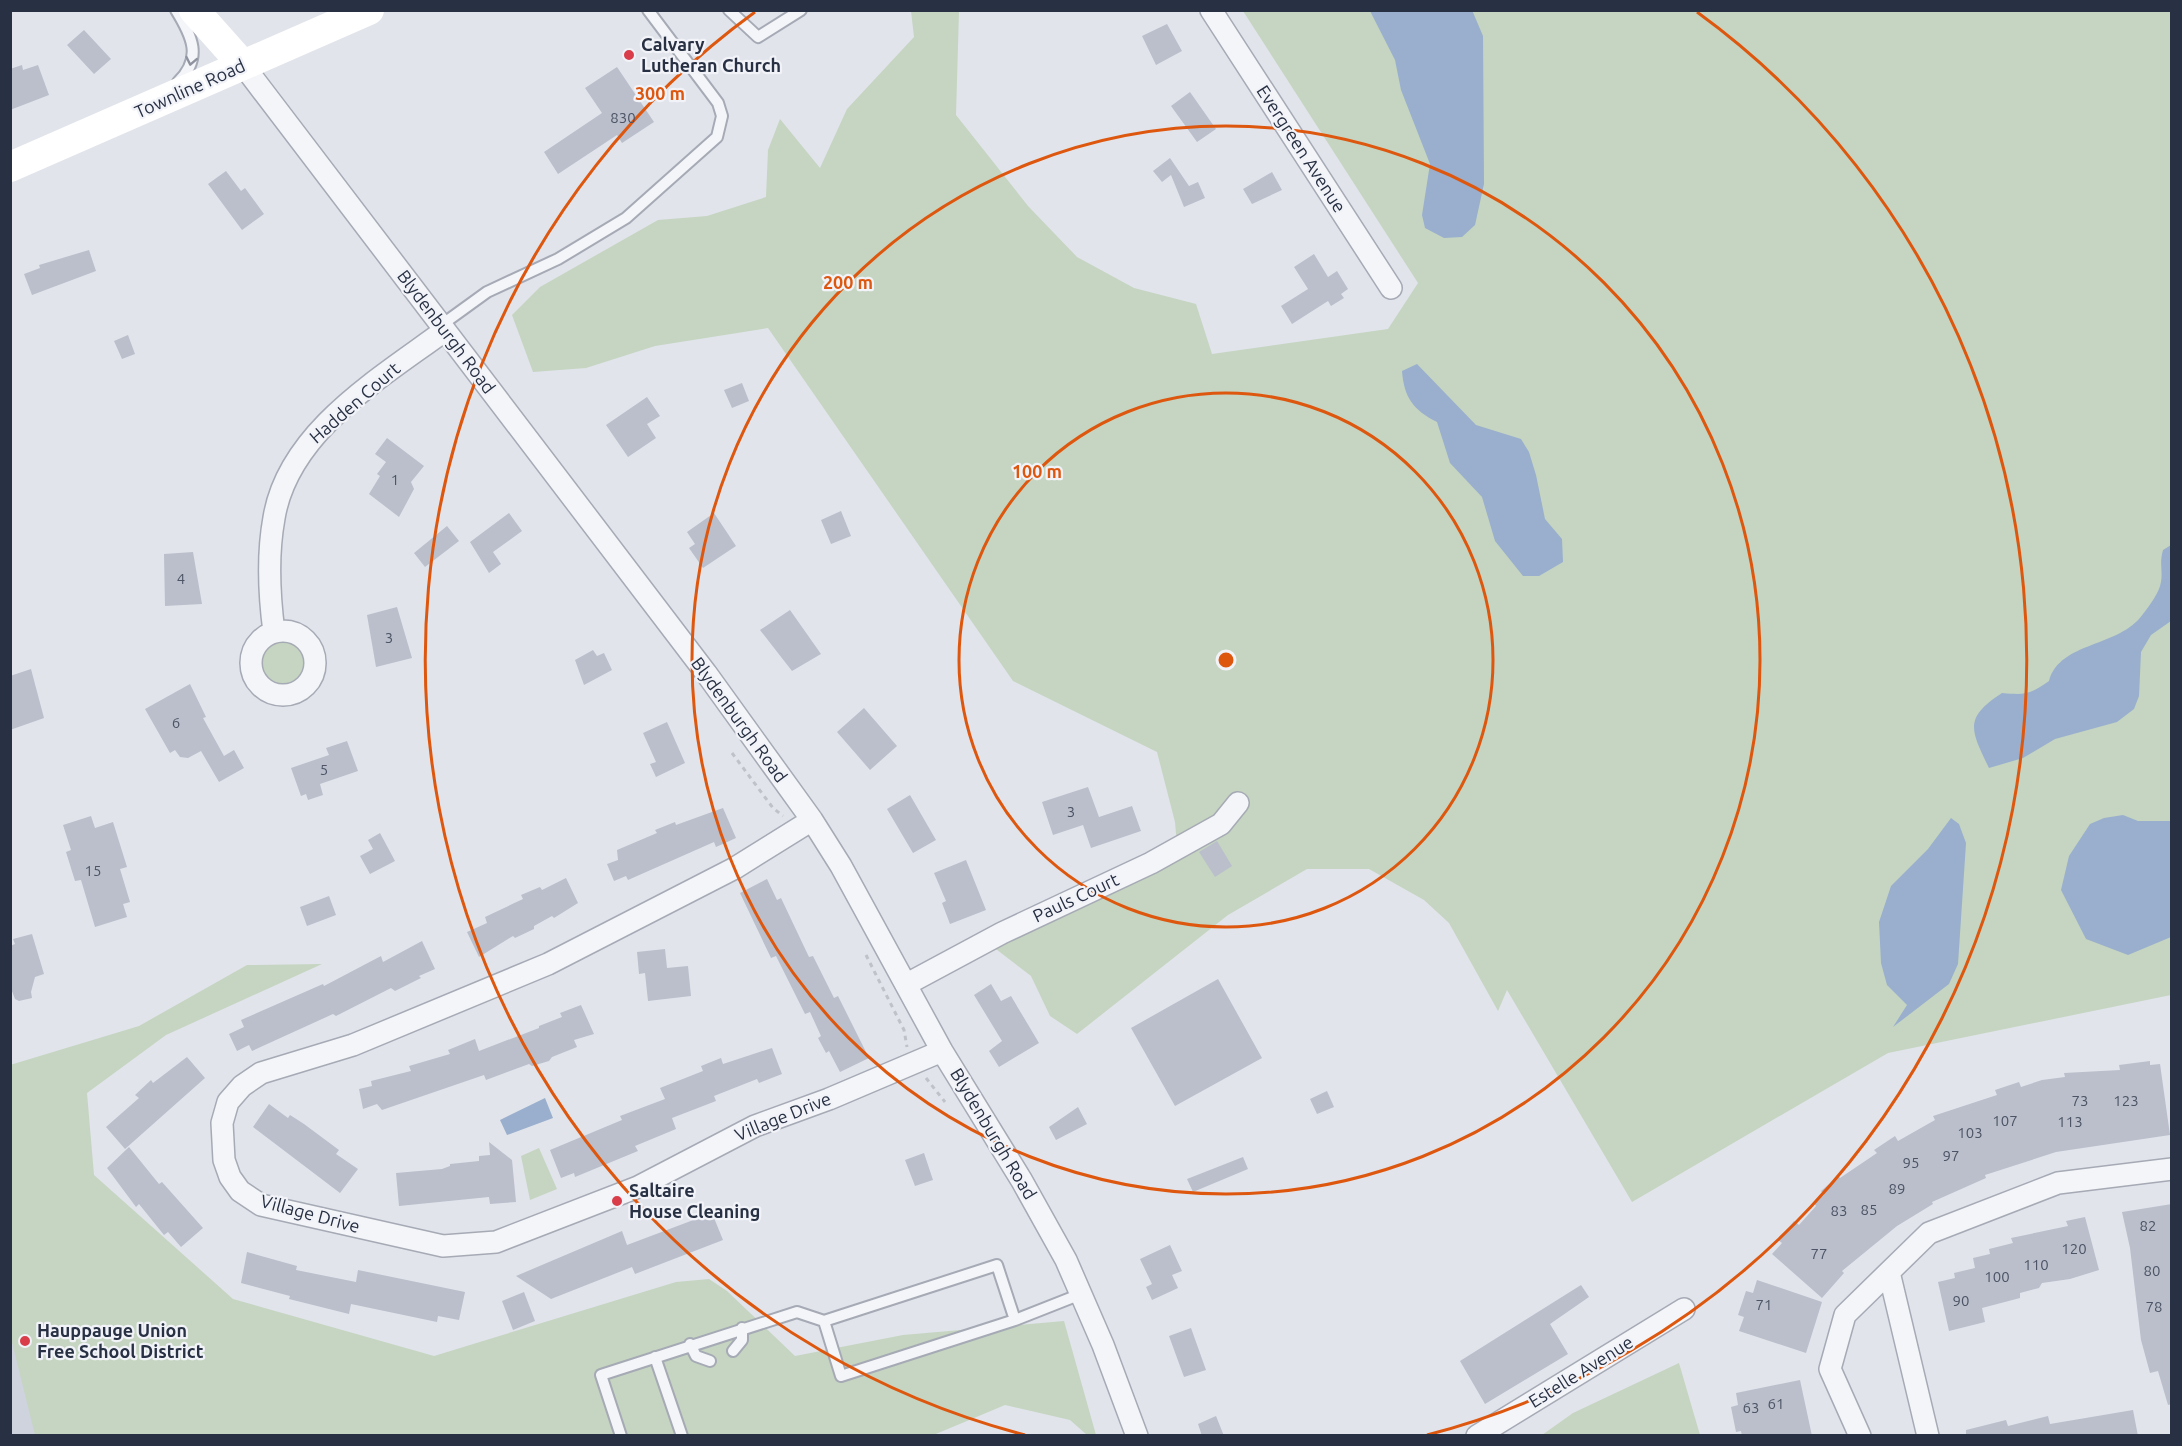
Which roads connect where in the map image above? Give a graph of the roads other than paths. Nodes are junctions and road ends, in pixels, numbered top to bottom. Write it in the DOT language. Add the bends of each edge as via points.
graph roads {
  1 [pos="176,10"];
  2 [pos="194,10"];
  3 [pos="369,10"];
  4 [pos="648,10"];
  5 [pos="729,10"];
  6 [pos="801,10"];
  7 [pos="1211,10"];
  8 [pos="243,65"];
  9 [pos="158,103"];
  10 [pos="10,167"];
  11 [pos="1391,288"];
  12 [pos="442,328"];
  13 [pos="274,632"];
  14 [pos="1238,803"];
  15 [pos="812,820"];
  16 [pos="907,984"];
  17 [pos="942,1051"];
  18 [pos="2172,1169"];
  19 [pos="1889,1272"];
  20 [pos="1081,1294"];
  21 [pos="1684,1309"];
  22 [pos="1015,1320"];
  23 [pos="824,1321"];
  24 [pos="742,1328"];
  25 [pos="690,1344"];
  26 [pos="734,1351"];
  27 [pos="655,1357"];
  28 [pos="710,1361"];
  29 [pos="621,1436"];
  30 [pos="682,1436"];
  31 [pos="1137,1436"];
  32 [pos="1478,1436"];
  33 [pos="1860,1436"];
  34 [pos="1928,1436"];
  1 -- 9 [label="lane, one-way" via="194,48 190,71"];
  2 -- 8 [label="street"];
  3 -- 8 [label="street, Townline Road"];
  4 -- 12 [label="lane" via="718,103 722,116 717,137 626,218 558,260 487,292"];
  5 -- 6 [label="lane" via="758,37"];
  7 -- 11 [label="street, Evergreen Avenue"];
  8 -- 9 [label="street, Townline Road"];
  8 -- 12 [label="street, Blydenburgh Road"];
  9 -- 10 [label="street, Townline Road"];
  12 -- 13 [label="street, Hadden Court" via="345,407 309,442 286,479 274,517 269,561"];
  12 -- 15 [label="street, Blydenburgh Road" via="699,663"];
  14 -- 16 [label="street, Pauls Court" via="1221,824"];
  15 -- 16 [label="street, Blydenburgh Road"];
  15 -- 17 [label="street, Village Drive" via="735,868 548,964 353,1045 261,1073 228,1102 221,1141 230,1177 240,1191 261,1205 443,1246 496,1242 638,1187 755,1126"];
  16 -- 17 [label="street, Blydenburgh Road"];
  17 -- 20 [label="street, Blydenburgh Road" via="1022,1181"];
  18 -- 19 [label="street" via="2058,1183 1929,1233"];
  19 -- 33 [label="street" via="1845,1315 1830,1369"];
  19 -- 34 [label="street"];
  20 -- 22 [label="lane"];
  20 -- 31 [label="street, Blydenburgh Road"];
  21 -- 32 [label="street, Estelle Avenue"];
  22 -- 23 [label="lane" via="997,1265"];
  22 -- 23 [label="lane" via="841,1376"];
  23 -- 24 [label="lane" via="796,1312"];
  24 -- 25 [label="lane"];
  24 -- 26 [label="lane" via="742,1340"];
  25 -- 27 [label="lane"];
  25 -- 28 [label="lane" via="696,1356"];
  27 -- 29 [label="lane" via="601,1375"];
  27 -- 30 [label="lane"];
}
